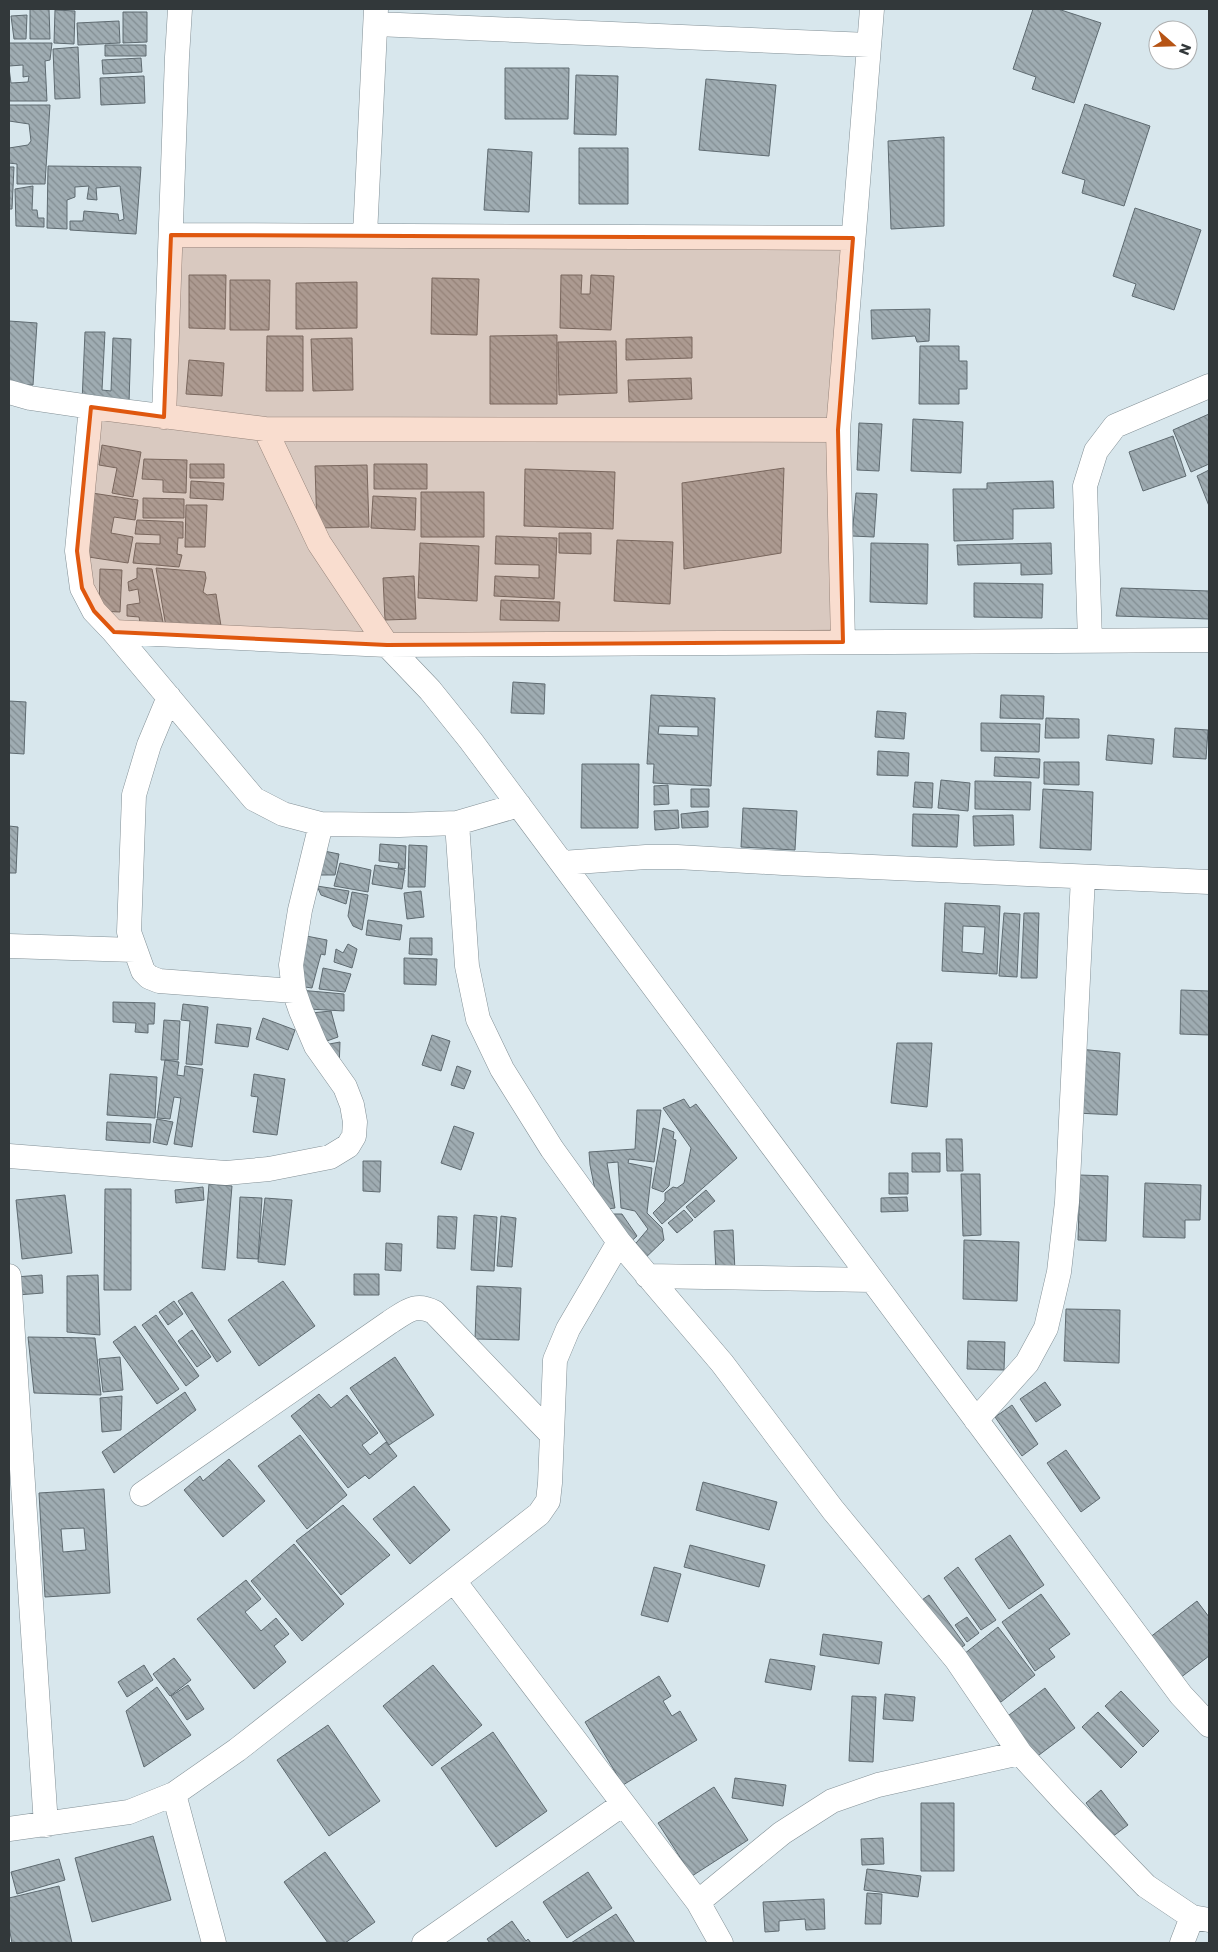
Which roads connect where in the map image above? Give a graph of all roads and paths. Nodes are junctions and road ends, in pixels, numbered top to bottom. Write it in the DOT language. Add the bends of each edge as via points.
graph roads {
  1 [pos="180,9"];
  2 [pos="872,9"];
  3 [pos="376,16"];
  4 [pos="869,45"];
  5 [pos="171,235"];
  6 [pos="365,236"];
  7 [pos="853,238"];
  8 [pos="1209,386"];
  9 [pos="9,392"];
  10 [pos="91,408"];
  11 [pos="164,417"];
  12 [pos="265,429"];
  13 [pos="838,430"];
  14 [pos="114,632"];
  15 [pos="1209,640"];
  16 [pos="1090,641"];
  17 [pos="843,642"];
  18 [pos="387,645"];
  19 [pos="169,697"];
  20 [pos="519,805"];
  21 [pos="457,823"];
  22 [pos="321,824"];
  23 [pos="562,863"];
  24 [pos="1083,877"];
  25 [pos="1209,882"];
  26 [pos="9,946"];
  27 [pos="135,950"];
  28 [pos="294,991"];
  29 [pos="9,1156"];
  30 [pos="619,1242"];
  31 [pos="9,1276"];
  32 [pos="647,1276"];
  33 [pos="872,1280"];
  34 [pos="976,1420"];
  35 [pos="552,1434"];
  36 [pos="142,1494"];
  37 [pos="454,1581"];
  38 [pos="1209,1725"];
  39 [pos="1020,1753"];
  40 [pos="174,1794"];
  41 [pos="623,1804"];
  42 [pos="46,1825"];
  43 [pos="9,1829"];
  44 [pos="698,1902"];
  45 [pos="1201,1918"];
  46 [pos="214,1943"];
  47 [pos="424,1943"];
  48 [pos="721,1943"];
  49 [pos="1182,1943"];
  1 -- 5 [label="street"];
  2 -- 4 [label="street"];
  3 -- 4 [label="street"];
  3 -- 6 [label="street"];
  4 -- 7 [label="street"];
  5 -- 6 [label="street"];
  5 -- 11 [label="street"];
  6 -- 7 [label="street"];
  7 -- 13 [label="street"];
  8 -- 16 [label="street" via="1115,426 1096,451 1085,486"];
  9 -- 10 [label="street"];
  10 -- 11 [label="street"];
  10 -- 14 [label="street" via="77,551 82,588 94,611"];
  11 -- 12 [label="street"];
  12 -- 13 [label="street"];
  12 -- 18 [label="street" via="319,543"];
  13 -- 17 [label="street"];
  14 -- 18 [label="street"];
  14 -- 19 [label="street"];
  15 -- 16 [label="street"];
  16 -- 17 [label="street"];
  17 -- 18 [label="street"];
  18 -- 20 [label="street" via="430,690"];
  19 -- 22 [label="street" via="254,798 283,814"];
  19 -- 27 [label="street" via="149,745 134,795 130,932"];
  20 -- 21 [label="street"];
  20 -- 23 [label="street"];
  21 -- 22 [label="street"];
  21 -- 30 [label="street" via="467,966 478,1019 502,1069 552,1149"];
  22 -- 28 [label="street" via="298,919 291,964"];
  23 -- 24 [label="street" via="676,857"];
  23 -- 33 [label="street"];
  24 -- 25 [label="street"];
  24 -- 34 [label="street" via="1067,1202 1059,1272 1041,1337 1026,1363"];
  26 -- 27 [label="street"];
  27 -- 28 [label="street" via="143,971 149,978 159,981"];
  28 -- 29 [label="street" via="316,1046 345,1087 352,1105 354,1136 348,1146 330,1157 269,1169 226,1173"];
  30 -- 32 [label="street"];
  30 -- 35 [label="street" via="561,1343 555,1360"];
  31 -- 42 [label="street"];
  32 -- 33 [label="street"];
  32 -- 39 [label="street" via="722,1363 833,1510 956,1659"];
  33 -- 34 [label="street"];
  34 -- 38 [label="street" via="1181,1695"];
  35 -- 36 [label="street" via="434,1312 425,1307 414,1308"];
  35 -- 37 [label="street" via="548,1501 539,1514"];
  37 -- 40 [label="street" via="237,1750"];
  37 -- 41 [label="street"];
  39 -- 44 [label="street" via="878,1785 832,1801 782,1833"];
  39 -- 45 [label="street" via="1146,1886"];
  40 -- 42 [label="street" via="129,1812"];
  40 -- 46 [label="street"];
  41 -- 44 [label="street"];
  41 -- 47 [label="street"];
  42 -- 43 [label="street"];
  44 -- 48 [label="street"];
  45 -- 49 [label="street"];
}
